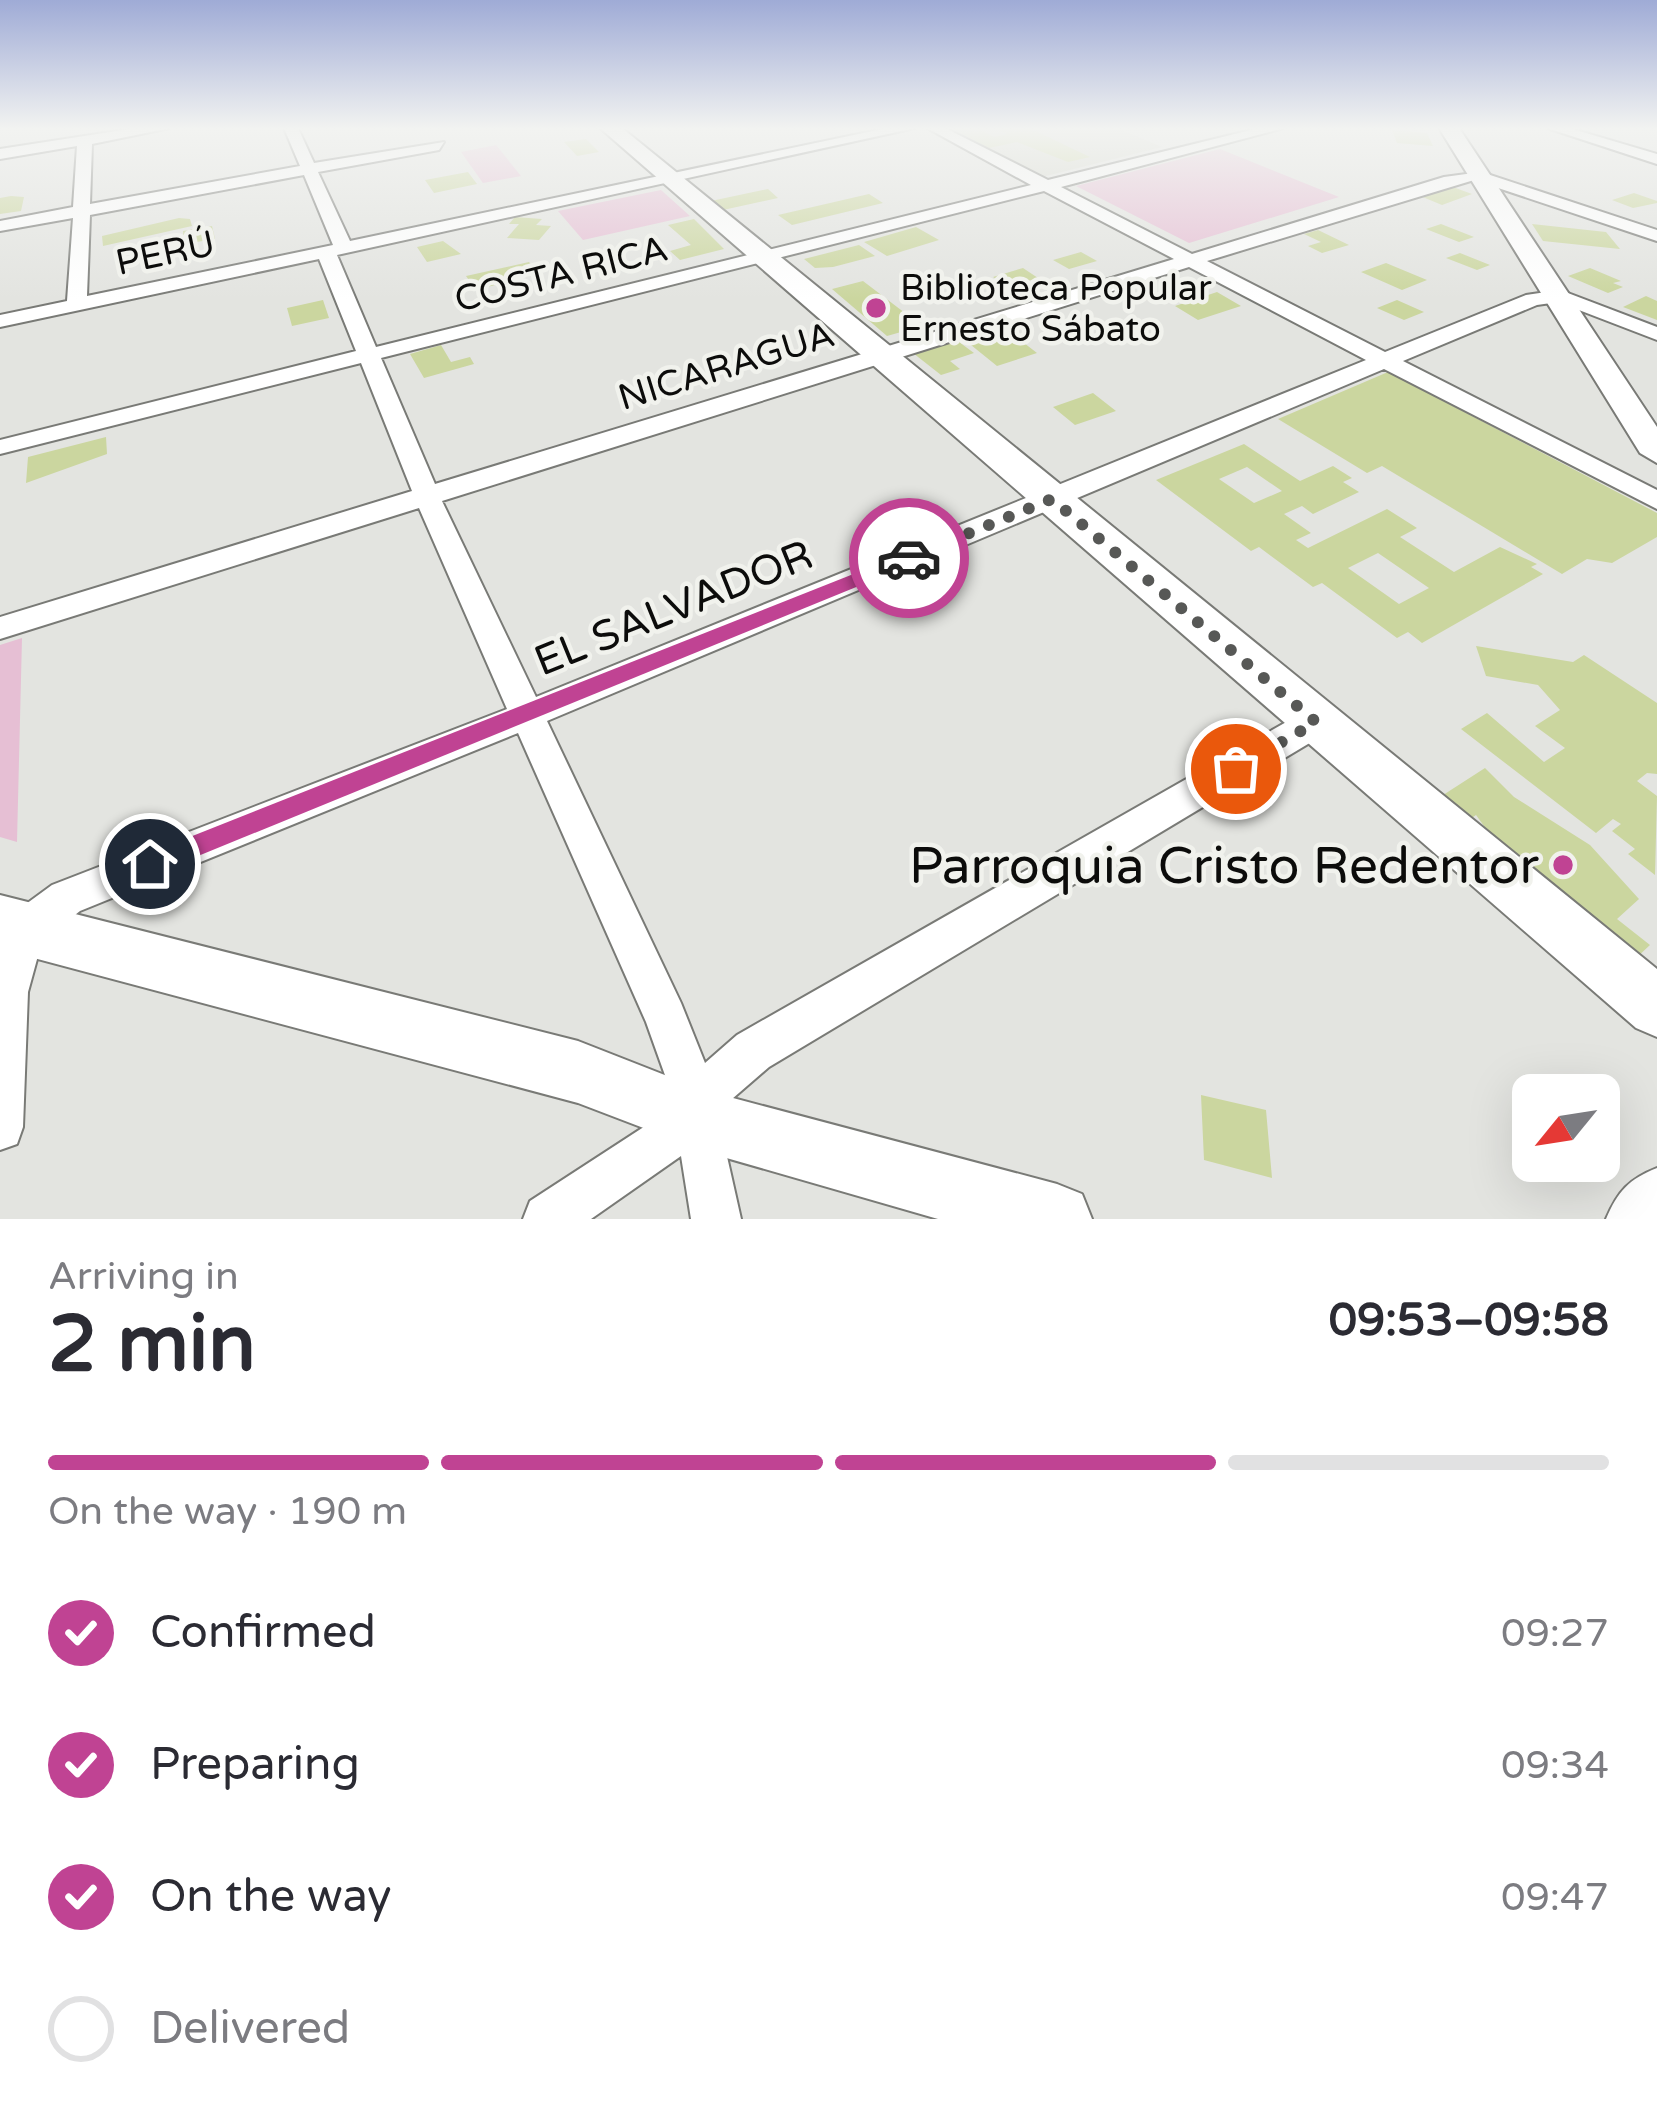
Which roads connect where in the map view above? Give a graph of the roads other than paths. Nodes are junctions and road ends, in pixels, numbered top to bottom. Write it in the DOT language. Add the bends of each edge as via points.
graph roads {
  1 [pos="81,185"];
  2 [pos="221,185"];
  3 [pos="313,185"];
  4 [pos="638,185"];
  5 [pos="678,185"];
  6 [pos="1052,185"];
  7 [pos="1445,185"];
  8 [pos="1481,185"];
  9 [pos="1502,185"];
  10 [pos="1048,186"];
  11 [pos="79,211"];
  12 [pos="0,226"];
  13 [pos="1657,236"];
  14 [pos="335,250"];
  15 [pos="762,258"];
  16 [pos="1190,260"];
  17 [pos="1560,296"];
  18 [pos="77,305"];
  19 [pos="0,321"];
  20 [pos="1657,334"];
  21 [pos="367,355"];
  22 [pos="879,356"];
  23 [pos="1382,359"];
  24 [pos="0,447"];
  25 [pos="1657,453"];
  26 [pos="427,496"];
  27 [pos="1052,499"];
  28 [pos="1657,501"];
  29 [pos="0,628"];
  30 [pos="530,714"];
  31 [pos="1316,722"];
  32 [pos="12,925"];
  33 [pos="1657,1007"];
  34 [pos="695,1112"];
  35 [pos="0,1127"];
  36 [pos="1657,1202"];
  37 [pos="548,1219"];
  38 [pos="716,1219"];
  39 [pos="1057,1219"];
  40 [pos="1641,1219"];
  1 -- 11 [label="street"];
  2 -- 11 [label="street"];
  3 -- 14 [label="street"];
  4 -- 14 [label="street, PERÚ"];
  5 -- 15 [label="main road"];
  6 -- 10 [label="street, COSTA RICA"];
  7 -- 16 [label="street, NICARAGUA"];
  8 -- 17 [label="main road"];
  9 -- 13 [label="street"];
  10 -- 15 [label="street, COSTA RICA"];
  10 -- 16 [label="street"];
  11 -- 12 [label="street"];
  11 -- 18 [label="street"];
  14 -- 18 [label="street, PERÚ"];
  14 -- 21 [label="street"];
  15 -- 21 [label="street, COSTA RICA"];
  15 -- 22 [label="main road"];
  16 -- 22 [label="street, NICARAGUA"];
  16 -- 23 [label="street"];
  17 -- 20 [label="street"];
  17 -- 23 [label="street, EL SALVADOR" via="1533,298"];
  17 -- 25 [label="main road"];
  18 -- 19 [label="street, PERÚ"];
  21 -- 24 [label="street, COSTA RICA"];
  21 -- 26 [label="street"];
  22 -- 26 [label="street, NICARAGUA"];
  22 -- 27 [label="main road"];
  23 -- 27 [label="street, EL SALVADOR"];
  23 -- 28 [label="street"];
  26 -- 29 [label="street, NICARAGUA"];
  26 -- 30 [label="street"];
  27 -- 30 [label="street, EL SALVADOR"];
  27 -- 31 [label="main road"];
  30 -- 32 [label="street, EL SALVADOR"];
  30 -- 34 [label="street" via="666,1018"];
  31 -- 33 [label="main road"];
  31 -- 34 [label="street" via="753,1052"];
  32 -- 34 [label="main road" via="578,1072"];
  32 -- 35 [label="street"];
  34 -- 37 [label="street"];
  34 -- 38 [label="street"];
  34 -- 39 [label="main road"];
  36 -- 40 [label="main road"];
}
